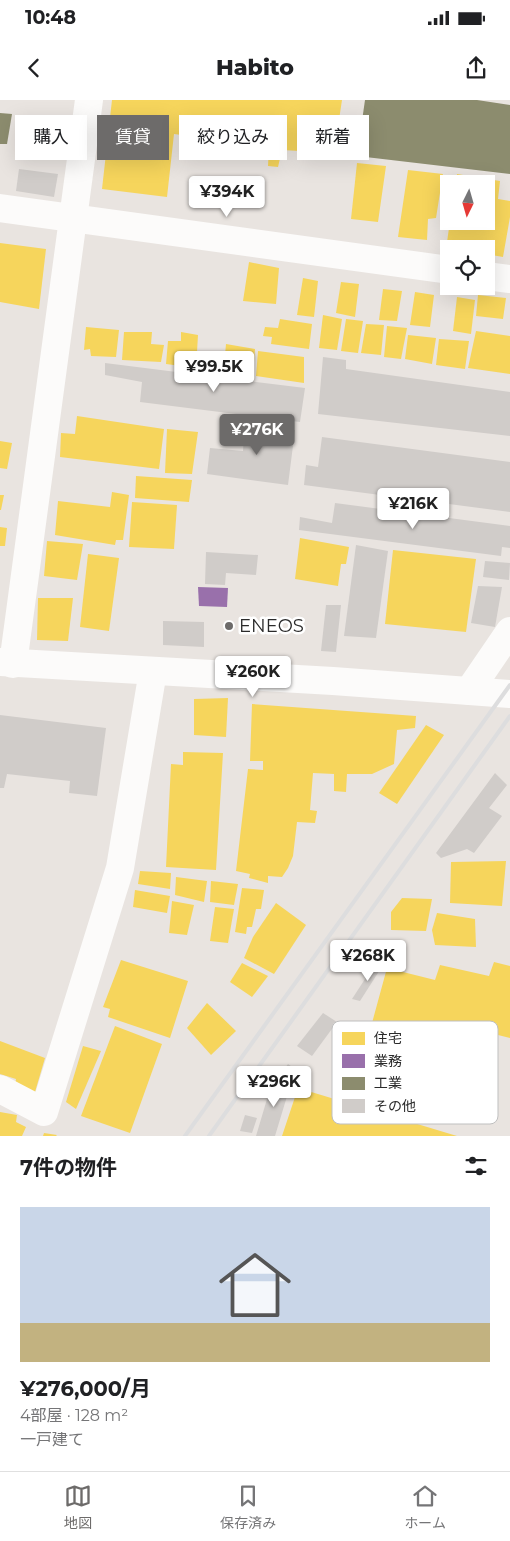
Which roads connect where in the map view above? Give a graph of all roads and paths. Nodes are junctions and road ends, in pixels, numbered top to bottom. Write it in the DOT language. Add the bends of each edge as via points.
graph roads {
  1 [pos="89,100"];
  2 [pos="0,208"];
  3 [pos="74,218"];
  4 [pos="440,269"];
  5 [pos="495,277"];
  6 [pos="510,279"];
  7 [pos="510,631"];
  8 [pos="6,663"];
  9 [pos="152,671"];
  10 [pos="469,691"];
  11 [pos="510,694"];
  12 [pos="0,1089"];
  1 -- 3 [label="street"];
  2 -- 3 [label="street"];
  3 -- 4 [label="street"];
  3 -- 8 [label="street"];
  5 -- 6 [label="street"];
  7 -- 10 [label="street"];
  8 -- 9 [label="street"];
  9 -- 10 [label="street"];
  9 -- 12 [label="street" via="120,868 44,1112"];
  10 -- 11 [label="street"];
}
